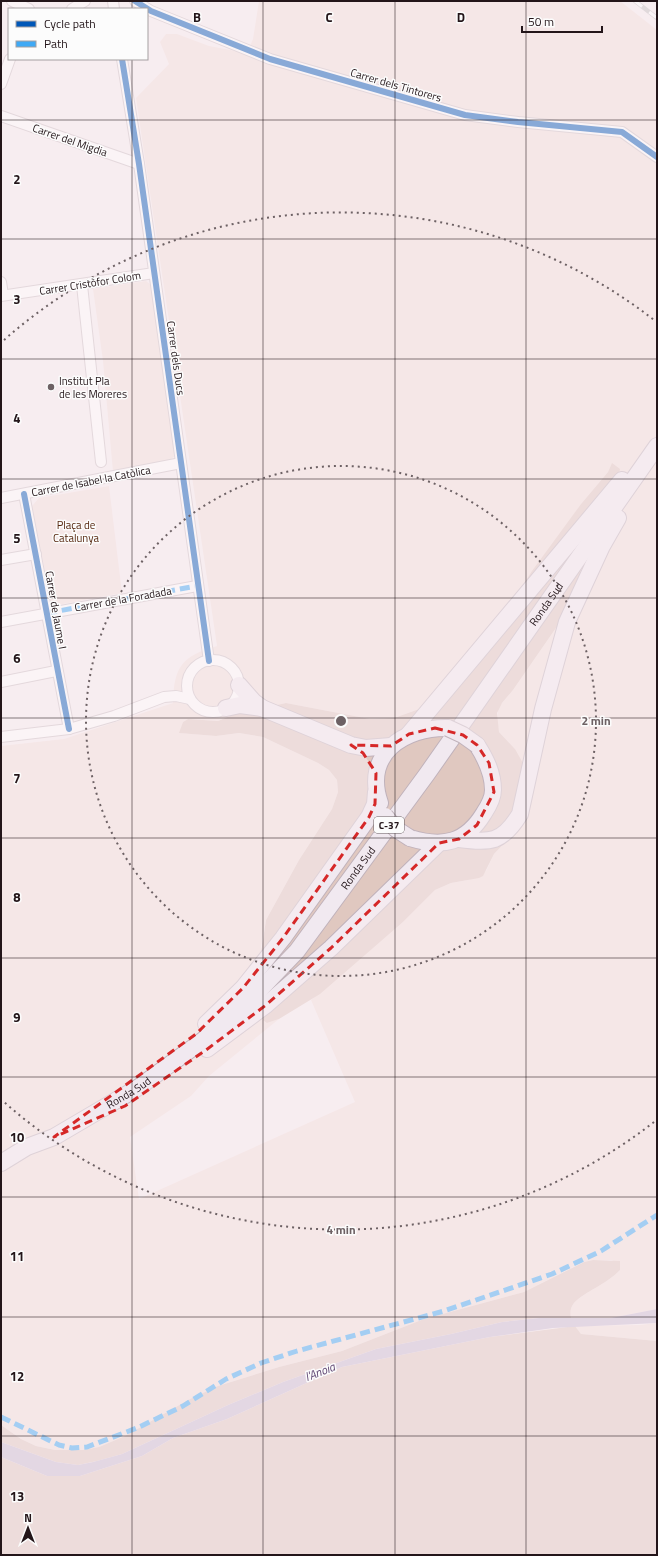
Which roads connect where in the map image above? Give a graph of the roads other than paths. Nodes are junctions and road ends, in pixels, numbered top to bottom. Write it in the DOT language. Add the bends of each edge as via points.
graph roads {
  1 [pos="12,1"];
  2 [pos="85,1"];
  3 [pos="135,1"];
  4 [pos="27,8"];
  5 [pos="74,8"];
  6 [pos="146,8"];
  7 [pos="148,9"];
  8 [pos="8,60"];
  9 [pos="122,60"];
  10 [pos="1,83"];
  11 [pos="1,116"];
  12 [pos="657,157"];
  13 [pos="139,164"];
  14 [pos="154,273"];
  15 [pos="1,282"];
  16 [pos="82,285"];
  17 [pos="2,296"];
  18 [pos="657,446"];
  19 [pos="101,462"];
  20 [pos="181,463"];
  21 [pos="24,494"];
  22 [pos="1,498"];
  23 [pos="36,554"];
  24 [pos="1,560"];
  25 [pos="197,586"];
  26 [pos="47,613"];
  27 [pos="1,622"];
  28 [pos="209,661"];
  29 [pos="56,671"];
  30 [pos="1,682"];
  31 [pos="239,685"];
  32 [pos="190,699"];
  33 [pos="226,708"];
  34 [pos="262,708"];
  35 [pos="69,729"];
  36 [pos="409,734"];
  37 [pos="1,737"];
  38 [pos="351,744"];
  39 [pos="391,746"];
  40 [pos="376,773"];
  41 [pos="376,792"];
  42 [pos="459,839"];
  43 [pos="439,844"];
  44 [pos="54,1137"];
  45 [pos="1,1163"];
  1 -- 4 [label="street"];
  2 -- 5 [label="street"];
  3 -- 6 [label="street, Carrer dels Tintorers"];
  7 -- 12 [label="street, Carrer dels Tintorers" via="270,59 465,115 622,132"];
  8 -- 10 [label="street"];
  9 -- 13 [label="street, Carrer dels Ducs"];
  11 -- 13 [label="street, Carrer del Migdia"];
  13 -- 14 [label="street, Carrer dels Ducs"];
  14 -- 16 [label="street, Carrer Cristòfor Colom"];
  14 -- 20 [label="street, Carrer dels Ducs"];
  15 -- 17 [label="street"];
  16 -- 17 [label="street, Carrer Cristòfor Colom"];
  16 -- 19 [label="street"];
  18 -- 36 [label="highway" via="628,472"];
  18 -- 42 [label="highway" via="648,472 602,546 566,622 543,709 520,814 500,837 485,842"];
  18 -- 44 [label="highway, Ronda Sud / C-37" via="427,774 297,951 252,998 202,1041 139,1087"];
  20 -- 21 [label="street, Carrer de Isabel la Catòlica"];
  20 -- 25 [label="street, Carrer dels Ducs"];
  21 -- 22 [label="street, Carrer de Isabel la Catòlica"];
  21 -- 23 [label="street, Carrer de Jaume I"];
  23 -- 24 [label="street"];
  23 -- 26 [label="street, Carrer de Jaume I"];
  25 -- 26 [label="street, Carrer de la Foradada"];
  25 -- 28 [label="street, Carrer dels Ducs"];
  26 -- 27 [label="street, Carrer de la Foradada"];
  26 -- 29 [label="street, Carrer de Jaume I"];
  28 -- 31 [label="street" via="226,664 235,673"];
  28 -- 32 [label="street" via="201,663 190,675 187,687"];
  29 -- 30 [label="street"];
  29 -- 35 [label="street, Carrer de Jaume I"];
  31 -- 33 [label="street" via="236,699"];
  31 -- 34 [label="highway"];
  32 -- 33 [label="street" via="206,711 218,712"];
  32 -- 35 [label="street" via="164,697 114,716"];
  33 -- 34 [label="highway" via="240,705"];
  34 -- 38 [label="highway"];
  35 -- 37 [label="street"];
  36 -- 39 [label="highway"];
  36 -- 42 [label="highway, bridge" via="424,729 448,728 477,745 489,763 494,792 489,807 477,825"];
  38 -- 39 [label="highway" via="366,748"];
  38 -- 40 [label="highway" via="363,753"];
  39 -- 40 [label="highway"];
  40 -- 41 [label="highway"];
  41 -- 43 [label="highway, bridge" via="385,816 396,829 410,838"];
  41 -- 44 [label="highway" via="375,804 369,817 283,938 243,988 196,1034"];
  42 -- 43 [label="highway"];
  43 -- 44 [label="highway" via="331,948 260,1009 125,1106"];
  44 -- 45 [label="highway, Ronda Sud / C-37" via="27,1147"];
}
